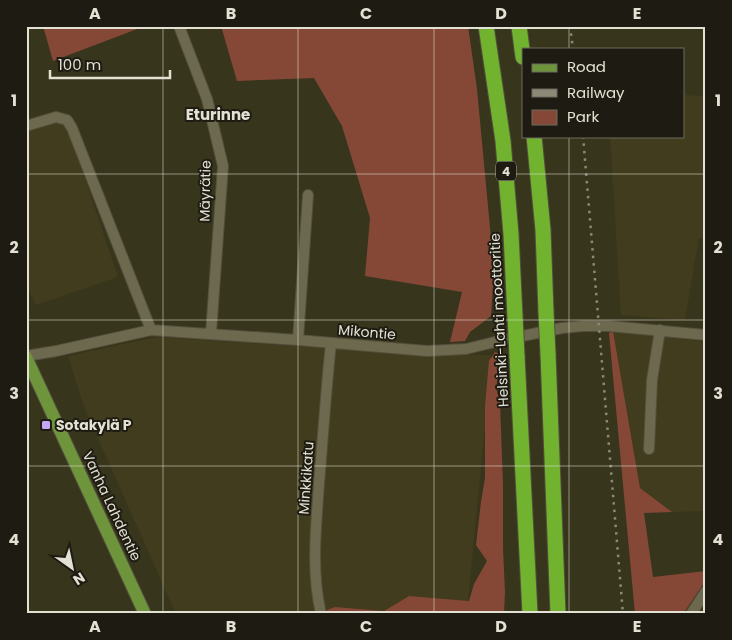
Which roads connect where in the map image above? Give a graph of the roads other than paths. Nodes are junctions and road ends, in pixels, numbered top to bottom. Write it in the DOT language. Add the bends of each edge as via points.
graph roads {
  1 [pos="179,26"];
  2 [pos="486,26"];
  3 [pos="518,26"];
  4 [pos="522,51"];
  5 [pos="26,126"];
  6 [pos="534,138"];
  7 [pos="308,195"];
  8 [pos="151,330"];
  9 [pos="660,330"];
  10 [pos="211,333"];
  11 [pos="706,335"];
  12 [pos="298,340"];
  13 [pos="331,343"];
  14 [pos="26,356"];
  15 [pos="649,449"];
  16 [pos="706,591"];
  17 [pos="145,614"];
  18 [pos="321,614"];
  19 [pos="530,614"];
  20 [pos="558,614"];
  21 [pos="690,614"];
  1 -- 10 [label="street, Mäyrätie" via="206,99 223,166"];
  2 -- 19 [label="highway, Helsinki-Lahti moottoritie / 4, bridge" via="503,141 512,234"];
  3 -- 4 [label="highway"];
  5 -- 8 [label="street" via="56,117 67,120 72,128"];
  6 -- 20 [label="highway, 4, bridge" via="543,230"];
  7 -- 12 [label="street"];
  8 -- 10 [label="street, Mikontie"];
  8 -- 14 [label="street, Mikontie"];
  9 -- 11 [label="street, Mikontie"];
  9 -- 13 [label="street, Mikontie" via="609,326 562,328 466,349 428,351"];
  9 -- 15 [label="street" via="652,380"];
  10 -- 12 [label="street, Mikontie"];
  12 -- 13 [label="street, Mikontie"];
  13 -- 18 [label="street, Minkkikatu" via="314,556"];
  14 -- 17 [label="main road, Vanha Lahdentie"];
  16 -- 21 [label="street"];
}
